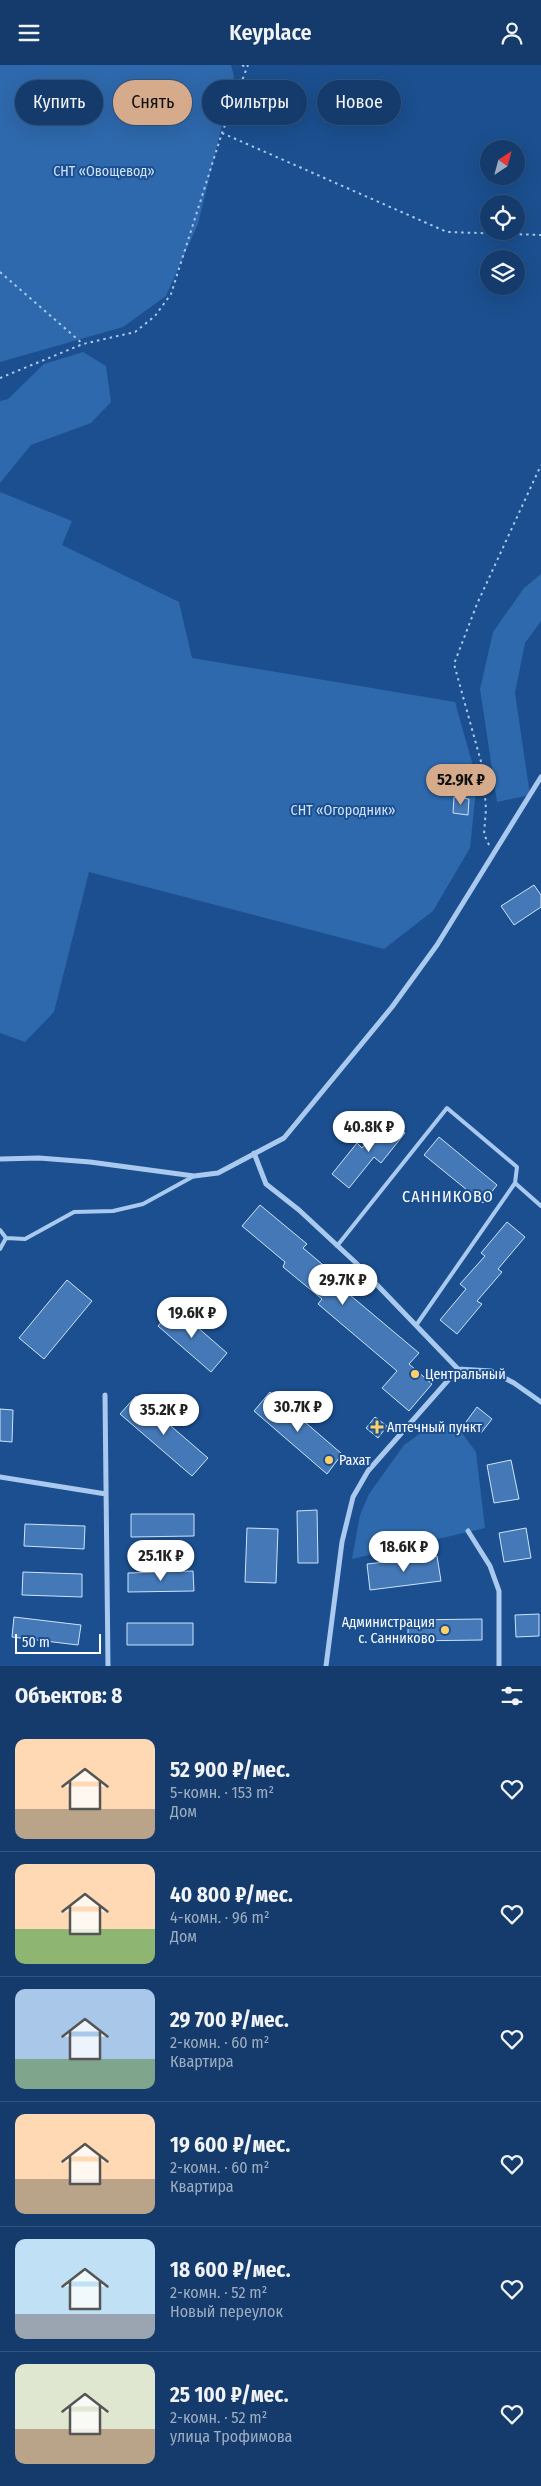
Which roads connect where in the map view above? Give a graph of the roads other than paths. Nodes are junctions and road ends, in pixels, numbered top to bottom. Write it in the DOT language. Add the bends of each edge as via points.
graph roads {
  1 [pos="541,777"];
  2 [pos="254,1153"];
  3 [pos="0,1159"];
  4 [pos="194,1176"];
  5 [pos="515,1183"];
  6 [pos="541,1206"];
  7 [pos="0,1230"];
  8 [pos="6,1238"];
  9 [pos="337,1246"];
  10 [pos="0,1249"];
  11 [pos="417,1324"];
  12 [pos="458,1369"];
  13 [pos="105,1395"];
  14 [pos="541,1402"];
  15 [pos="0,1477"];
  16 [pos="106,1494"];
  17 [pos="468,1531"];
  18 [pos="108,1666"];
  19 [pos="326,1666"];
  20 [pos="499,1666"];
  1 -- 2 [label="street" via="436,945 392,1007 284,1138"];
  2 -- 4 [label="street" via="218,1173"];
  2 -- 9 [label="street" via="266,1184"];
  3 -- 4 [label="street" via="90,1162"];
  4 -- 8 [label="lane" via="143,1204 113,1211 74,1212 25,1239"];
  5 -- 6 [label="lane"];
  5 -- 9 [label="lane" via="517,1167 447,1108"];
  5 -- 11 [label="lane"];
  7 -- 8 [label="lane"];
  8 -- 10 [label="lane"];
  9 -- 11 [label="street"];
  11 -- 12 [label="street"];
  12 -- 14 [label="street" via="491,1371"];
  12 -- 19 [label="street" via="368,1471 353,1497 342,1543"];
  13 -- 16 [label="street"];
  15 -- 16 [label="street"];
  16 -- 18 [label="street"];
  17 -- 20 [label="street" via="497,1584"];
}
